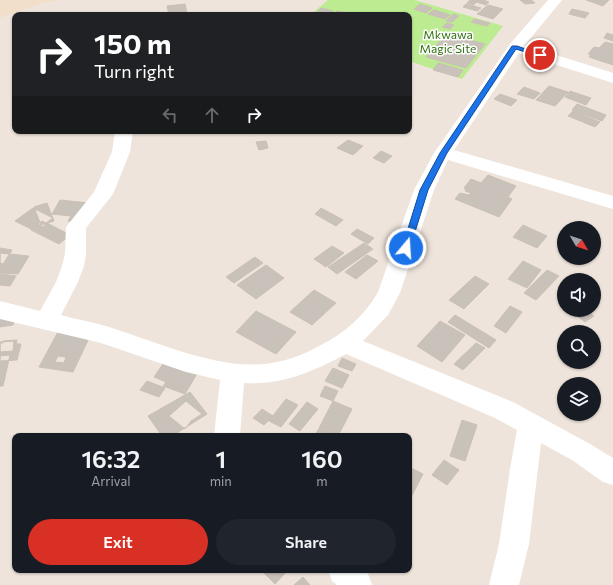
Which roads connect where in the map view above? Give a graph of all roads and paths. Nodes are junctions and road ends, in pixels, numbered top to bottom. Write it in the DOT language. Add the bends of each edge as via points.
graph roads {
  1 [pos="555,0"];
  2 [pos="515,47"];
  3 [pos="613,78"];
  4 [pos="123,134"];
  5 [pos="443,153"];
  6 [pos="613,203"];
  7 [pos="0,310"];
  8 [pos="46,321"];
  9 [pos="344,344"];
  10 [pos="233,373"];
  11 [pos="531,425"];
  12 [pos="227,433"];
  13 [pos="613,473"];
  14 [pos="346,573"];
  15 [pos="357,585"];
  16 [pos="504,585"];
  1 -- 2 [label="street"];
  2 -- 3 [label="street"];
  2 -- 5 [label="street"];
  4 -- 8 [label="street" via="120,152 103,194 76,227 75,259 62,293"];
  5 -- 6 [label="street"];
  5 -- 9 [label="street" via="424,190 389,293 380,309"];
  7 -- 8 [label="street"];
  8 -- 10 [label="street" via="102,334 186,362"];
  9 -- 10 [label="street" via="310,362 287,370 263,374"];
  9 -- 11 [label="street" via="504,410"];
  10 -- 12 [label="street"];
  11 -- 13 [label="street"];
  11 -- 16 [label="street" via="514,544"];
  14 -- 15 [label="street"];
}
